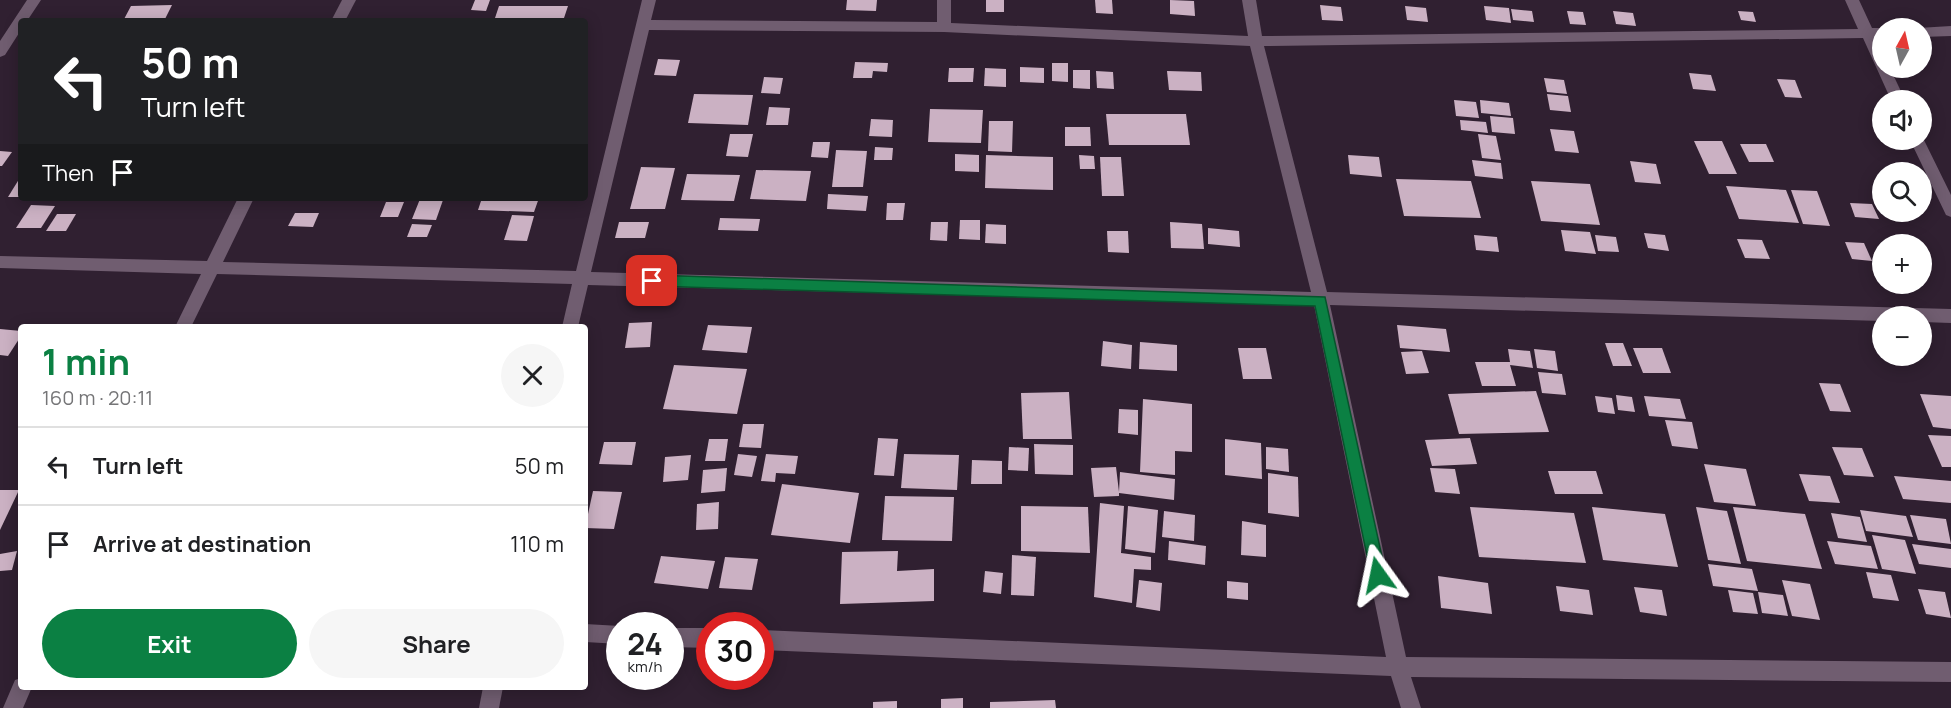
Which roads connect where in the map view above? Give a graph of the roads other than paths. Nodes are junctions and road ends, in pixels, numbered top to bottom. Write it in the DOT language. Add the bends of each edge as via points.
graph roads {
  1 [pos="34,0"];
  2 [pos="349,0"];
  3 [pos="649,0"];
  4 [pos="944,0"];
  5 [pos="1249,0"];
  6 [pos="1852,0"];
  7 [pos="22,18"];
  8 [pos="340,18"];
  9 [pos="18,24"];
  10 [pos="642,25"];
  11 [pos="944,27"];
  12 [pos="1951,31"];
  13 [pos="1932,32"];
  14 [pos="1868,34"];
  15 [pos="1872,34"];
  16 [pos="1256,41"];
  17 [pos="0,52"];
  18 [pos="1893,90"];
  19 [pos="1922,150"];
  20 [pos="244,201"];
  21 [pos="1951,211"];
  22 [pos="0,262"];
  23 [pos="210,267"];
  24 [pos="580,279"];
  25 [pos="1321,300"];
  26 [pos="1951,316"];
  27 [pos="184,324"];
  28 [pos="571,324"];
  29 [pos="588,633"];
  30 [pos="606,634"];
  31 [pos="774,641"];
  32 [pos="1398,667"];
  33 [pos="1951,672"];
  34 [pos="21,690"];
  35 [pos="492,690"];
  36 [pos="13,708"];
  37 [pos="489,708"];
  38 [pos="1411,708"];
  1 -- 7 [label="street"];
  2 -- 8 [label="street"];
  3 -- 10 [label="street"];
  4 -- 11 [label="street"];
  5 -- 16 [label="street"];
  6 -- 14 [label="street"];
  9 -- 17 [label="street"];
  10 -- 11 [label="street"];
  10 -- 24 [label="street"];
  11 -- 16 [label="street"];
  12 -- 13 [label="street"];
  14 -- 15 [label="street"];
  14 -- 16 [label="street"];
  14 -- 18 [label="street"];
  16 -- 25 [label="street"];
  19 -- 21 [label="street"];
  20 -- 23 [label="street"];
  22 -- 23 [label="street"];
  23 -- 24 [label="street"];
  23 -- 27 [label="street"];
  24 -- 25 [label="street"];
  24 -- 28 [label="street"];
  25 -- 26 [label="street"];
  25 -- 32 [label="street"];
  29 -- 30 [label="street"];
  31 -- 32 [label="street"];
  32 -- 33 [label="street"];
  32 -- 38 [label="street"];
  34 -- 36 [label="street"];
  35 -- 37 [label="street"];
}
